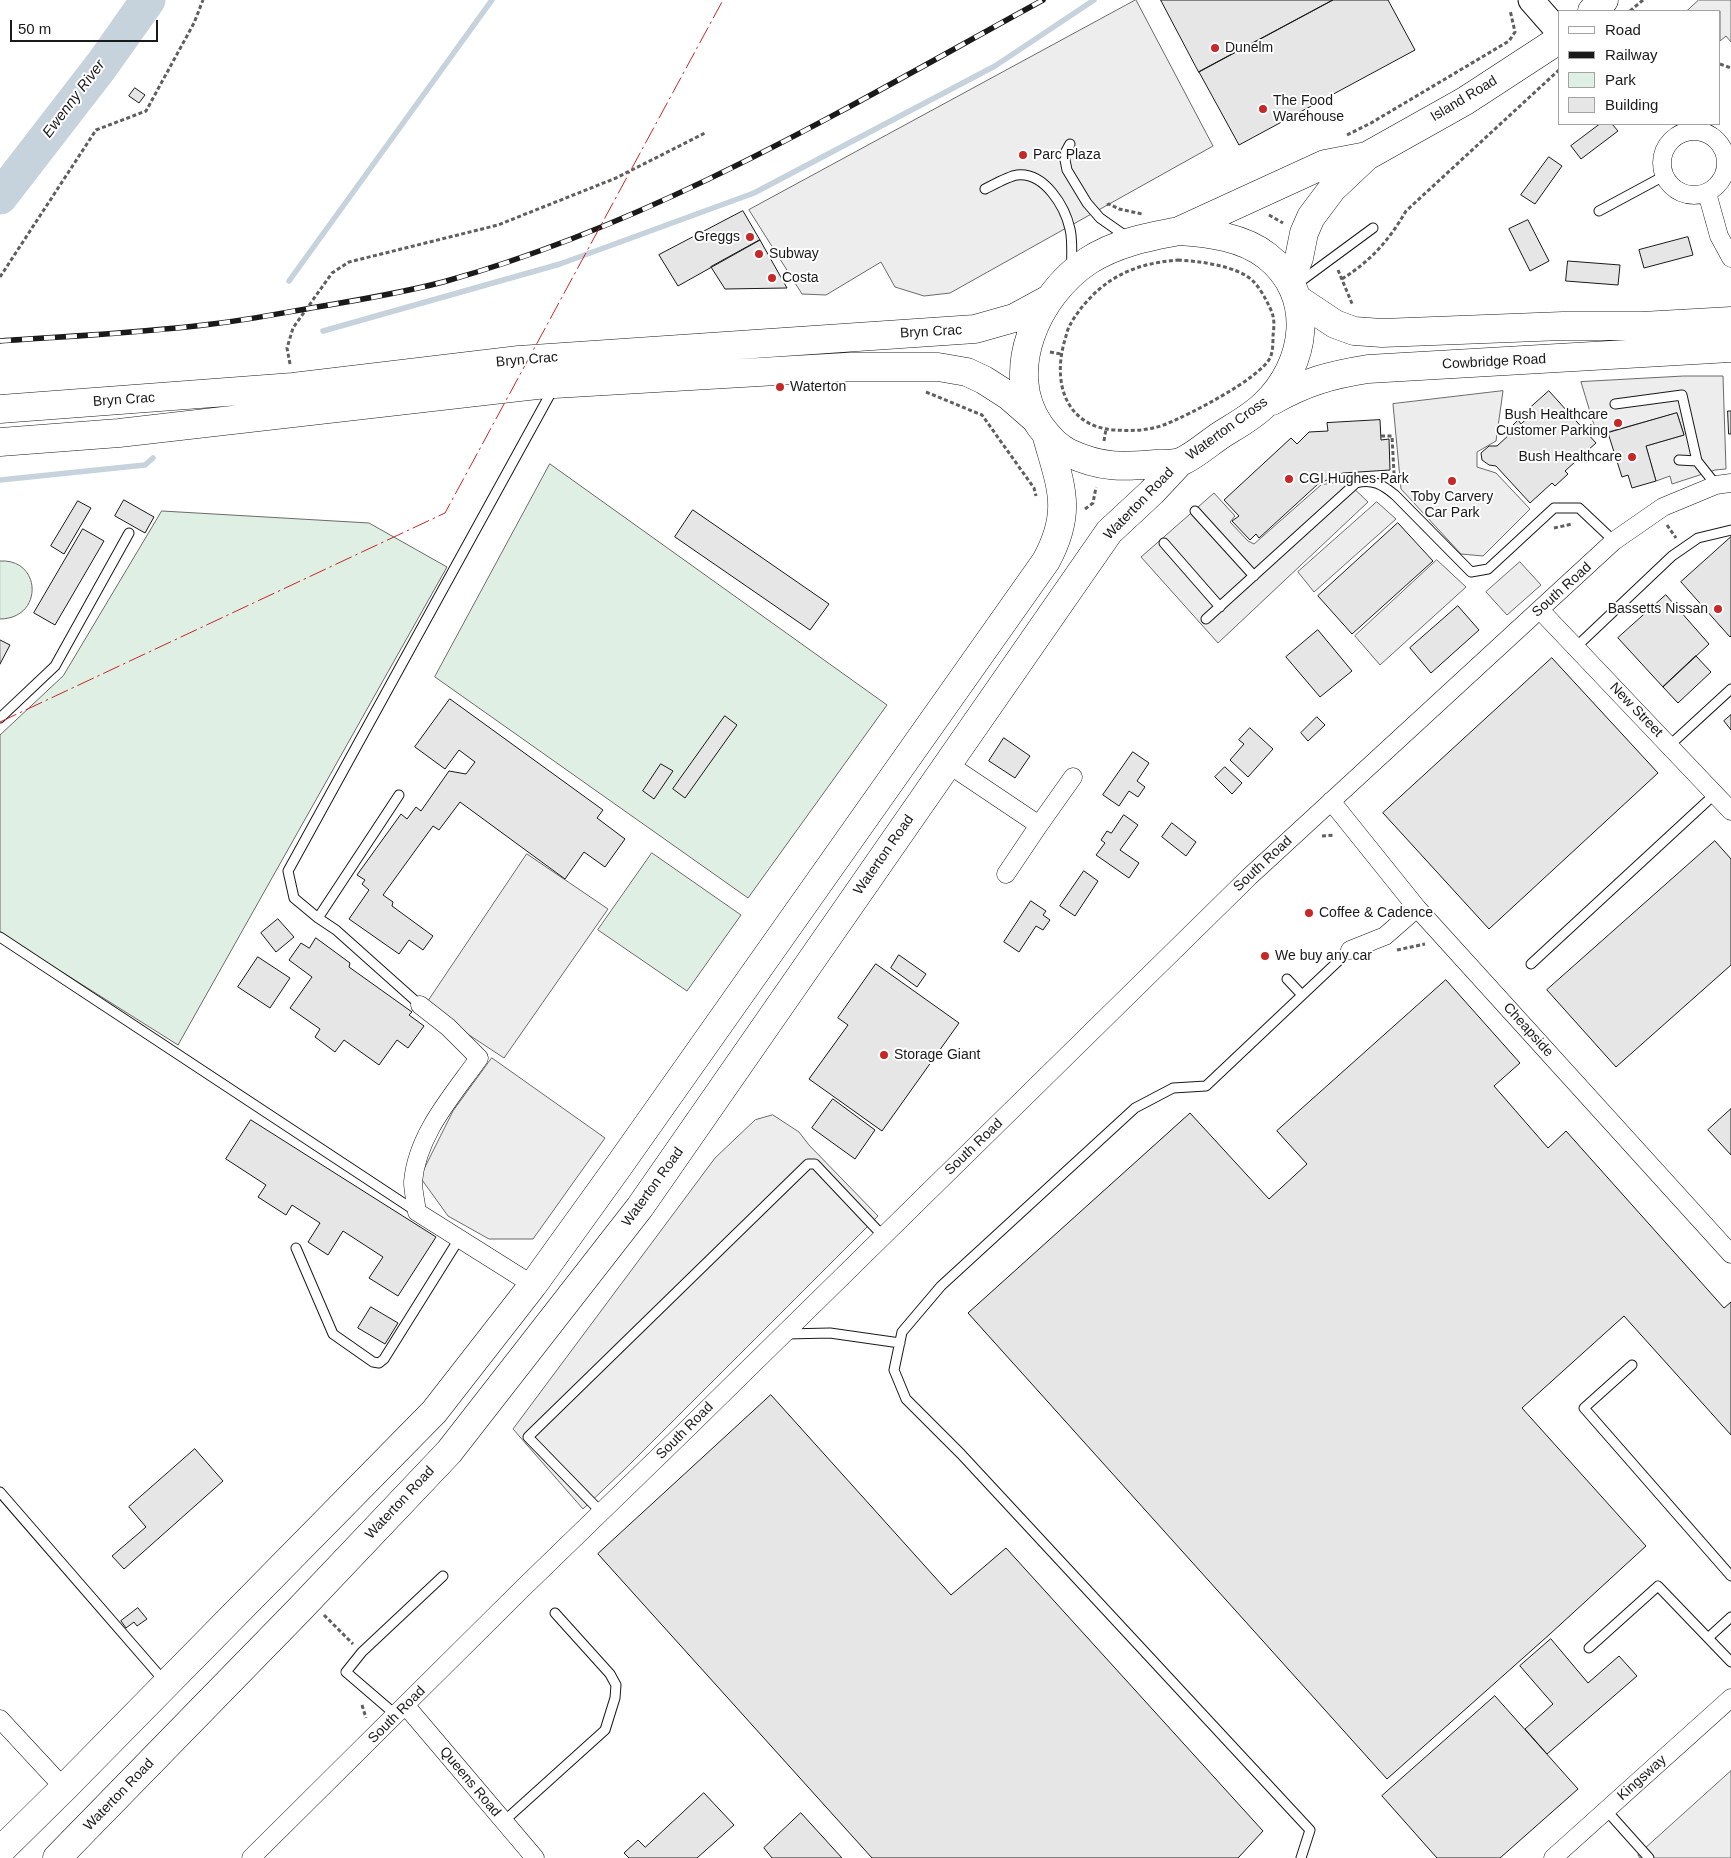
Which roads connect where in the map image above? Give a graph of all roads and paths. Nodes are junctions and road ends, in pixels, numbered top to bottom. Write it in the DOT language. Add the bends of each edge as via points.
graph roads {
  1 [pos="203,0"];
  2 [pos="1604,0"];
  3 [pos="1642,0"];
  4 [pos="1523,2"];
  5 [pos="1593,10"];
  6 [pos="1631,10"];
  7 [pos="1558,31"];
  8 [pos="1558,40"];
  9 [pos="1558,72"];
  10 [pos="705,134"];
  11 [pos="1345,136"];
  12 [pos="1070,144"];
  13 [pos="1367,156"];
  14 [pos="1664,176"];
  15 [pos="985,189"];
  16 [pos="1707,193"];
  17 [pos="1599,211"];
  18 [pos="1094,212"];
  19 [pos="1148,216"];
  20 [pos="1373,228"];
  21 [pos="1179,231"];
  22 [pos="1132,240"];
  23 [pos="1731,258"];
  24 [pos="1072,274"];
  25 [pos="0,277"];
  26 [pos="1342,279"];
  27 [pos="1294,290"];
  28 [pos="1050,299"];
  29 [pos="1731,321"];
  30 [pos="1731,348"];
  31 [pos="1271,357"];
  32 [pos="556,384"];
  33 [pos="293,387"];
  34 [pos="918,391"];
  35 [pos="1615,404"];
  36 [pos="1264,405"];
  37 [pos="0,409"];
  38 [pos="1040,427"];
  39 [pos="1381,436"];
  40 [pos="0,442"];
  41 [pos="1679,460"];
  42 [pos="1697,461"];
  43 [pos="1180,462"];
  44 [pos="1386,473"];
  45 [pos="1724,484"];
  46 [pos="1036,498"];
  47 [pos="1196,511"];
  48 [pos="1731,530"];
  49 [pos="129,533"];
  50 [pos="1614,541"];
  51 [pos="1164,544"];
  52 [pos="1254,576"];
  53 [pos="1220,607"];
  54 [pos="1540,610"];
  55 [pos="1206,619"];
  56 [pos="1576,647"];
  57 [pos="1731,689"];
  58 [pos="0,718"];
  59 [pos="1670,745"];
  60 [pos="948,764"];
  61 [pos="1073,777"];
  62 [pos="1715,794"];
  63 [pos="399,795"];
  64 [pos="1331,800"];
  65 [pos="1731,811"];
  66 [pos="1039,825"];
  67 [pos="1006,874"];
  68 [pos="1417,908"];
  69 [pos="318,918"];
  70 [pos="0,936"];
  71 [pos="1350,950"];
  72 [pos="1532,964"];
  73 [pos="1287,979"];
  74 [pos="1302,995"];
  75 [pos="420,1004"];
  76 [pos="417,1212"];
  77 [pos="883,1236"];
  78 [pos="459,1240"];
  79 [pos="296,1248"];
  80 [pos="1731,1254"];
  81 [pos="533,1284"];
  82 [pos="783,1334"];
  83 [pos="900,1343"];
  84 [pos="1632,1365"];
  85 [pos="0,1492"];
  86 [pos="602,1512"];
  87 [pos="443,1576"];
  88 [pos="1731,1576"];
  89 [pos="320,1611"];
  90 [pos="554,1613"];
  91 [pos="1731,1617"];
  92 [pos="1708,1638"];
  93 [pos="1589,1648"];
  94 [pos="362,1652"];
  95 [pos="1731,1662"];
  96 [pos="166,1683"];
  97 [pos="1731,1698"];
  98 [pos="355,1700"];
  99 [pos="401,1711"];
  100 [pos="0,1719"];
  101 [pos="368,1724"];
  102 [pos="64,1788"];
  103 [pos="1606,1810"];
  104 [pos="503,1822"];
  105 [pos="0,1851"];
  106 [pos="58,1858"];
  107 [pos="251,1858"];
  108 [pos="535,1858"];
  109 [pos="1301,1858"];
  110 [pos="1553,1858"];
  111 [pos="1649,1858"];
  1 -- 25 [label="path" via="194,23 146,111 96,130"];
  2 -- 5 [label="main road"];
  3 -- 6 [label="path"];
  4 -- 7 [label="street"];
  4 -- 11 [label="path" via="1510,9 1515,32 1509,41"];
  8 -- 13 [label="main road, Island Road" via="1465,101"];
  9 -- 26 [label="path" via="1406,211 1391,236 1360,268"];
  10 -- 33 [label="path" via="616,178 498,225 349,262 332,273 293,328 287,348"];
  12 -- 18 [label="lane" via="1064,155 1067,170"];
  13 -- 21 [label="main road" via="1325,164"];
  13 -- 27 [label="main road" via="1332,189 1311,217 1304,233"];
  14 -- 16 [label="street" via="1680,192"];
  14 -- 16 [label="street" via="1662,156 1666,145 1682,132 1703,131 1720,143 1726,154 1727,166 1717,186"];
  14 -- 17 [label="lane"];
  15 -- 24 [label="lane" via="1017,175 1044,184 1065,213 1070,230"];
  16 -- 23 [label="street" via="1719,236"];
  18 -- 19 [label="path" via="1110,204"];
  18 -- 22 [label="lane"];
  20 -- 27 [label="lane"];
  21 -- 22 [label="main road"];
  21 -- 27 [label="main road" via="1216,235 1248,245 1267,256"];
  22 -- 24 [label="main road" via="1100,255"];
  24 -- 28 [label="main road"];
  27 -- 29 [label="main road" via="1335,324 1354,331 1382,333"];
  27 -- 36 [label="main road, Waterton Cross" via="1301,324 1300,342 1284,381"];
  28 -- 33 [label="main road, Bryn Crac" via="1014,318 975,329 519,360"];
  28 -- 38 [label="main road" via="1030,336 1024,358 1023,378"];
  30 -- 36 [label="main road, Cowbridge Road" via="1368,369 1339,373 1298,386"];
  31 -- 31 [label="path" via="1275,320 1253,280 1212,264 1178,260 1158,262 1111,280 1080,310 1069,326 1061,354 1061,388 1074,412 1093,425 1106,429 1140,430 1166,424 1227,393 1263,367"];
  32 -- 38 [label="main road, Bryn Crac" via="845,367 938,367 967,372 984,380 1009,396"];
  32 -- 40 [label="main road, Bryn Crac" via="119,433"];
  32 -- 69 [label="lane" via="288,871 294,898"];
  33 -- 37 [label="main road, Bryn Crac"];
  34 -- 46 [label="path" via="982,415 1034,488"];
  35 -- 42 [label="lane" via="1682,395"];
  36 -- 43 [label="main road, Waterton Cross"];
  38 -- 43 [label="main road, Waterton Cross" via="1064,451 1086,461 1121,468"];
  38 -- 81 [label="main road" via="1062,492 1060,526 1046,560"];
  39 -- 44 [label="path" via="1392,436 1394,473"];
  41 -- 42 [label="lane"];
  42 -- 45 [label="lane"];
  43 -- 60 [label="main road, Waterton Road" via="1109,532"];
  45 -- 50 [label="street, South Road" via="1663,507"];
  47 -- 52 [label="lane"];
  48 -- 56 [label="lane" via="1698,538 1672,556"];
  49 -- 58 [label="lane" via="54,666"];
  50 -- 52 [label="lane" via="1579,508 1554,508 1488,569 1471,572 1395,495 1382,484 1364,480 1356,482"];
  50 -- 54 [label="street, South Road"];
  51 -- 53 [label="lane"];
  52 -- 53 [label="lane"];
  53 -- 55 [label="lane"];
  54 -- 56 [label="street, New Street"];
  54 -- 64 [label="street, South Road"];
  56 -- 59 [label="street, New Street"];
  57 -- 59 [label="lane"];
  59 -- 62 [label="street, New Street"];
  60 -- 66 [label="street"];
  60 -- 106 [label="main road, Waterton Road" via="640,1207 449,1452"];
  61 -- 66 [label="street"];
  62 -- 65 [label="street, New Street"];
  62 -- 72 [label="lane"];
  63 -- 69 [label="lane"];
  64 -- 68 [label="street, Cheapside"];
  64 -- 77 [label="street, South Road" via="1249,876"];
  66 -- 67 [label="street"];
  68 -- 71 [label="street" via="1385,936"];
  68 -- 80 [label="street, Cheapside"];
  69 -- 75 [label="lane"];
  70 -- 76 [label="lane"];
  71 -- 74 [label="lane"];
  73 -- 74 [label="lane"];
  74 -- 83 [label="lane" via="1206,1086 1173,1088 1135,1108 941,1286 902,1332"];
  75 -- 76 [label="street" via="479,1058 441,1110 420,1150 413,1182"];
  76 -- 78 [label="street"];
  77 -- 82 [label="street, South Road"];
  77 -- 86 [label="lane" via="815,1164 808,1164 528,1437"];
  78 -- 79 [label="lane" via="384,1360 379,1363 333,1334"];
  78 -- 81 [label="street"];
  81 -- 96 [label="main road" via="434,1412"];
  82 -- 83 [label="lane" via="830,1332"];
  82 -- 86 [label="street, South Road"];
  83 -- 109 [label="lane" via="894,1370 906,1400 961,1454 1310,1830"];
  84 -- 88 [label="lane" via="1584,1408"];
  85 -- 96 [label="lane"];
  86 -- 99 [label="street, South Road"];
  87 -- 94 [label="lane"];
  89 -- 94 [label="path"];
  90 -- 104 [label="lane" via="610,1674 616,1685 615,1698 605,1730"];
  91 -- 92 [label="lane"];
  92 -- 93 [label="lane" via="1658,1586"];
  92 -- 95 [label="lane"];
  94 -- 99 [label="lane" via="346,1672"];
  96 -- 102 [label="main road"];
  97 -- 103 [label="street, Kingsway"];
  98 -- 101 [label="path" via="362,1706"];
  99 -- 104 [label="street, Queens Road"];
  99 -- 107 [label="street, South Road"];
  100 -- 102 [label="street"];
  102 -- 105 [label="main road"];
  103 -- 110 [label="street, Kingsway"];
  103 -- 111 [label="lane"];
  104 -- 108 [label="street, Queens Road"];
}
